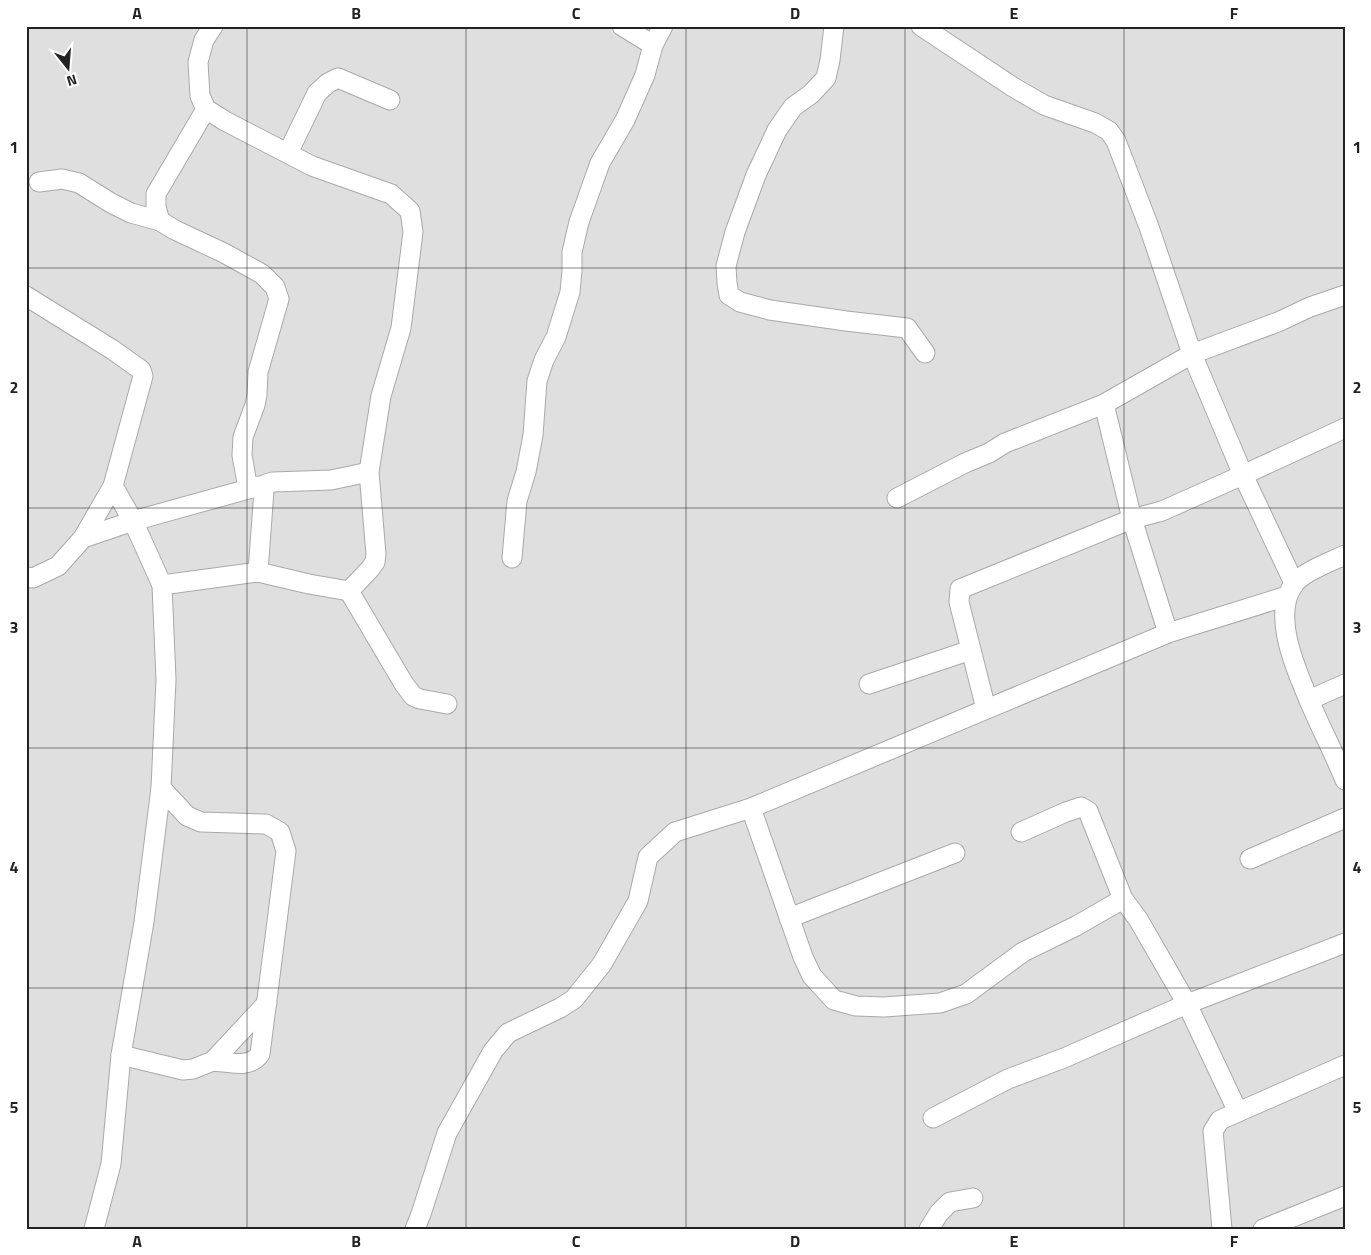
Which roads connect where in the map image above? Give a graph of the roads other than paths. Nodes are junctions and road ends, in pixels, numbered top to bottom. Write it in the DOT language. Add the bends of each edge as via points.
graph roads {
  1 [pos="213,26"];
  2 [pos="622,26"];
  3 [pos="663,26"];
  4 [pos="834,26"];
  5 [pos="921,26"];
  6 [pos="653,45"];
  7 [pos="390,100"];
  8 [pos="206,109"];
  9 [pos="288,153"];
  10 [pos="39,182"];
  11 [pos="160,220"];
  12 [pos="1345,295"];
  13 [pos="26,296"];
  14 [pos="925,353"];
  15 [pos="1192,354"];
  16 [pos="1104,404"];
  17 [pos="1345,428"];
  18 [pos="369,472"];
  19 [pos="1243,475"];
  20 [pos="114,486"];
  21 [pos="257,486"];
  22 [pos="897,498"];
  23 [pos="1132,519"];
  24 [pos="133,521"];
  25 [pos="83,538"];
  26 [pos="1345,555"];
  27 [pos="512,558"];
  28 [pos="258,572"];
  29 [pos="26,577"];
  30 [pos="162,585"];
  31 [pos="1291,589"];
  32 [pos="349,591"];
  33 [pos="1168,633"];
  34 [pos="971,650"];
  35 [pos="869,684"];
  36 [pos="1345,684"];
  37 [pos="1309,700"];
  38 [pos="447,704"];
  39 [pos="986,709"];
  40 [pos="1345,780"];
  41 [pos="161,788"];
  42 [pos="751,808"];
  43 [pos="1345,818"];
  44 [pos="1021,832"];
  45 [pos="955,853"];
  46 [pos="1250,859"];
  47 [pos="1123,899"];
  48 [pos="789,918"];
  49 [pos="1345,943"];
  50 [pos="267,1003"];
  51 [pos="1187,1004"];
  52 [pos="122,1055"];
  53 [pos="212,1061"];
  54 [pos="1345,1065"];
  55 [pos="1238,1112"];
  56 [pos="933,1118"];
  57 [pos="1345,1196"];
  58 [pos="973,1198"];
  59 [pos="94,1229"];
  60 [pos="415,1229"];
  61 [pos="929,1229"];
  62 [pos="1222,1229"];
  63 [pos="1263,1229"];
  1 -- 8 [label="street" via="204,40 198,62 200,96"];
  2 -- 6 [label="street"];
  3 -- 6 [label="street"];
  4 -- 14 [label="street" via="826,78 792,107 756,175 726,266 730,295 740,302 770,310 907,328"];
  5 -- 15 [label="street" via="1044,105 1109,131 1116,141 1149,227"];
  6 -- 27 [label="street" via="645,75 625,120 600,163 579,222 572,252 570,292 556,337 537,381 533,435 516,501"];
  7 -- 9 [label="street" via="338,78 328,83 317,93"];
  8 -- 9 [label="street"];
  8 -- 11 [label="street" via="156,194"];
  9 -- 18 [label="street" via="312,166 392,194 410,212 413,232 401,328 381,396"];
  10 -- 11 [label="street" via="62,179 79,183 131,213"];
  11 -- 21 [label="street" via="262,274 274,286 279,299 258,372 256,400 243,437 242,455"];
  12 -- 15 [label="street"];
  13 -- 20 [label="street" via="141,370 143,376"];
  15 -- 16 [label="street"];
  15 -- 19 [label="street"];
  16 -- 22 [label="street" via="1005,443"];
  16 -- 23 [label="street"];
  17 -- 19 [label="street"];
  18 -- 21 [label="street" via="331,480 273,482"];
  18 -- 32 [label="street" via="375,562"];
  19 -- 23 [label="street" via="1162,511"];
  19 -- 31 [label="street"];
  20 -- 24 [label="street"];
  20 -- 25 [label="street"];
  21 -- 24 [label="street"];
  21 -- 28 [label="street" via="264,490"];
  23 -- 33 [label="street"];
  23 -- 34 [label="street" via="960,589 959,602"];
  24 -- 25 [label="street"];
  24 -- 30 [label="street"];
  25 -- 29 [label="street" via="58,566 33,578"];
  26 -- 31 [label="street" via="1300,577"];
  28 -- 30 [label="street"];
  28 -- 32 [label="street"];
  30 -- 41 [label="street" via="166,680"];
  31 -- 33 [label="street"];
  31 -- 37 [label="street" via="1284,610 1288,639 1296,670"];
  32 -- 38 [label="street" via="413,696"];
  33 -- 39 [label="street"];
  34 -- 35 [label="street"];
  34 -- 39 [label="street"];
  36 -- 37 [label="street"];
  37 -- 40 [label="street"];
  39 -- 42 [label="street"];
  41 -- 50 [label="street" via="187,816 201,822 266,824 280,832 286,851"];
  41 -- 52 [label="street" via="144,922"];
  42 -- 48 [label="street"];
  42 -- 60 [label="street" via="675,832 648,858 638,901 602,964 574,1000 508,1033 493,1051 447,1133"];
  43 -- 46 [label="street"];
  44 -- 47 [label="street" via="1081,807 1088,811"];
  45 -- 48 [label="street"];
  47 -- 48 [label="street" via="1023,952 966,994 940,1003 884,1007 856,1006 834,1000 812,976"];
  47 -- 51 [label="street"];
  49 -- 51 [label="street"];
  50 -- 53 [label="street"];
  50 -- 53 [label="street" via="260,1054 256,1060 247,1064"];
  51 -- 55 [label="street"];
  51 -- 56 [label="street" via="1008,1079"];
  52 -- 53 [label="street" via="182,1070"];
  52 -- 59 [label="street" via="110,1164"];
  54 -- 55 [label="street"];
  55 -- 62 [label="street" via="1220,1120 1213,1131"];
  57 -- 63 [label="street"];
  58 -- 61 [label="street" via="950,1202 938,1213"];
}
